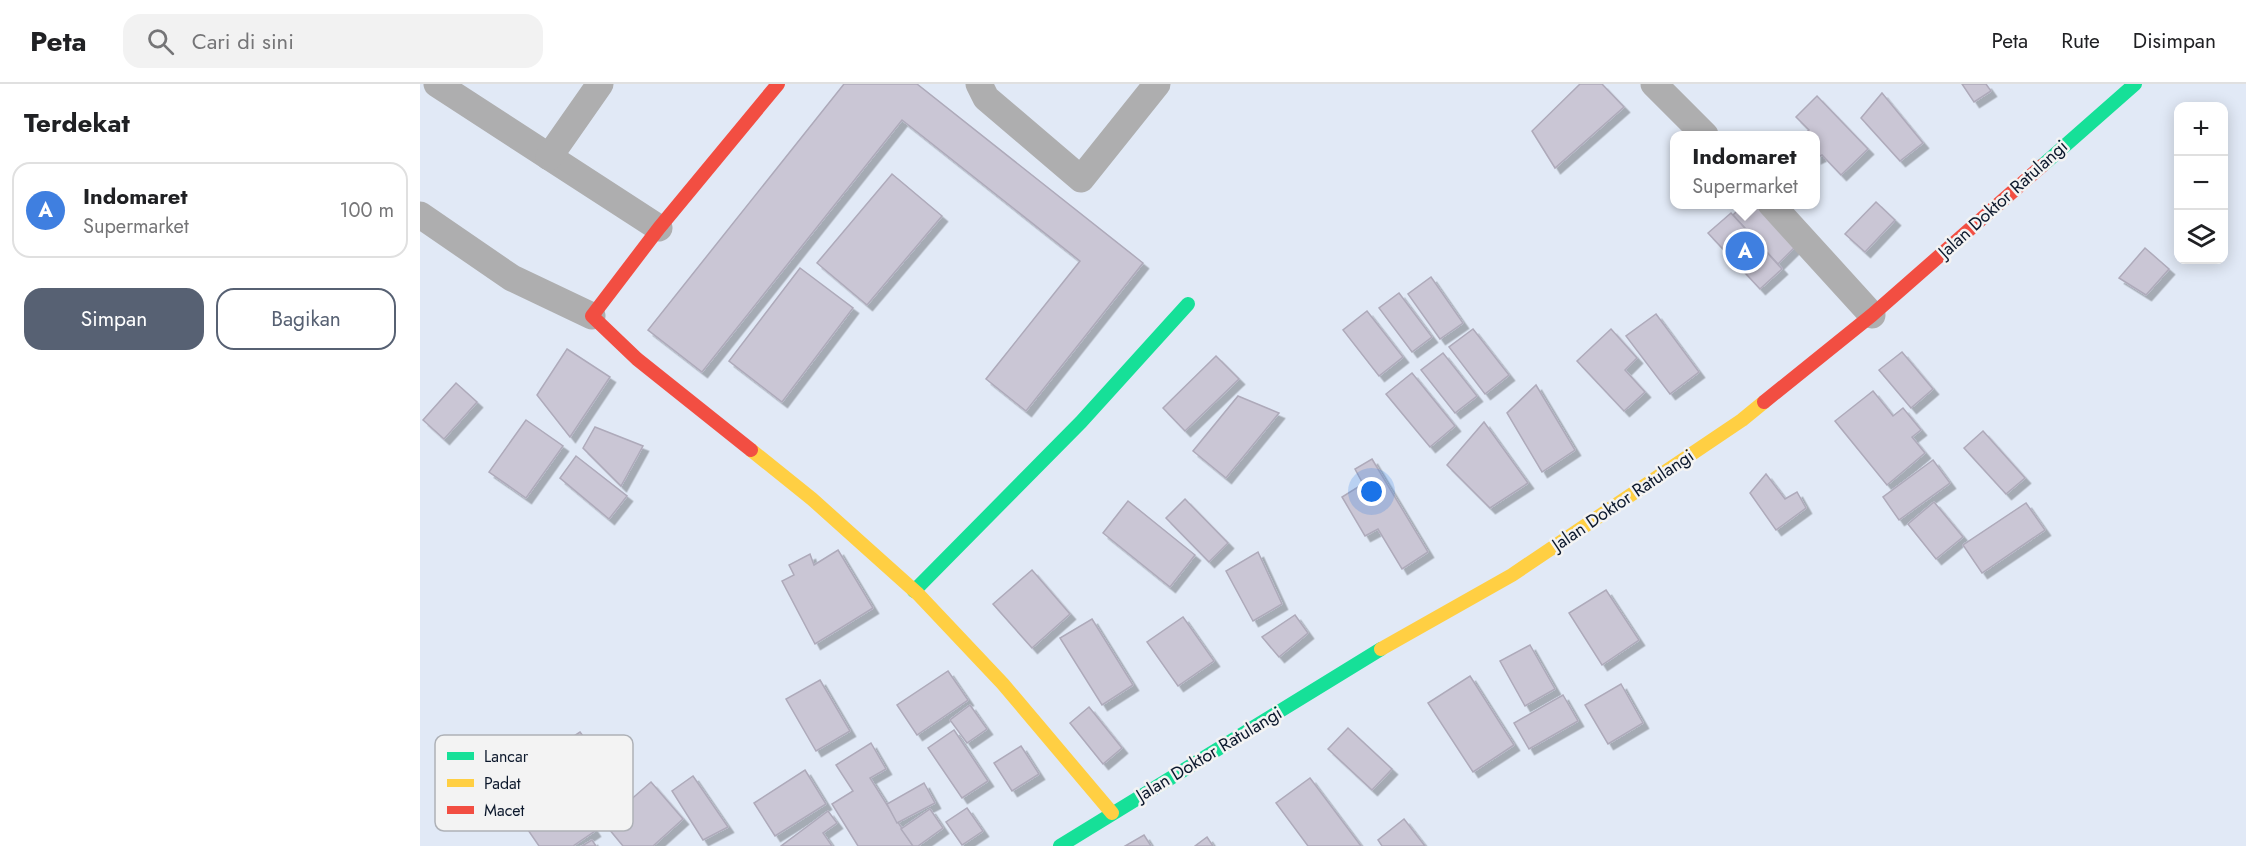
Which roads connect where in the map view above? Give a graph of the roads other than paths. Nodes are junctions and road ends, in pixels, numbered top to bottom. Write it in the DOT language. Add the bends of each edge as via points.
graph roads {
  1 [pos="436,84"];
  2 [pos="600,84"];
  3 [pos="778,84"];
  4 [pos="979,84"];
  5 [pos="1157,84"];
  6 [pos="1654,84"];
  7 [pos="2134,84"];
  8 [pos="1701,131"];
  9 [pos="549,157"];
  10 [pos="1776,209"];
  11 [pos="420,215"];
  12 [pos="659,228"];
  13 [pos="1188,304"];
  14 [pos="1872,315"];
  15 [pos="592,316"];
  16 [pos="914,591"];
  17 [pos="1112,813"];
  18 [pos="1060,846"];
  1 -- 9 [label="street"];
  2 -- 9 [label="street"];
  3 -- 12 [label="main road"];
  4 -- 5 [label="street" via="986,98 1081,179"];
  6 -- 8 [label="street"];
  7 -- 14 [label="main road, Jalan Doktor Ratulangi"];
  9 -- 12 [label="street"];
  10 -- 14 [label="street"];
  11 -- 15 [label="street" via="512,278"];
  12 -- 15 [label="main road"];
  13 -- 16 [label="main road" via="1081,422"];
  14 -- 17 [label="main road, Jalan Doktor Ratulangi" via="1742,420 1512,574"];
  15 -- 16 [label="main road" via="637,359 812,498"];
  16 -- 17 [label="main road" via="1004,684"];
  17 -- 18 [label="main road, Jalan Doktor Ratulangi"];
}
